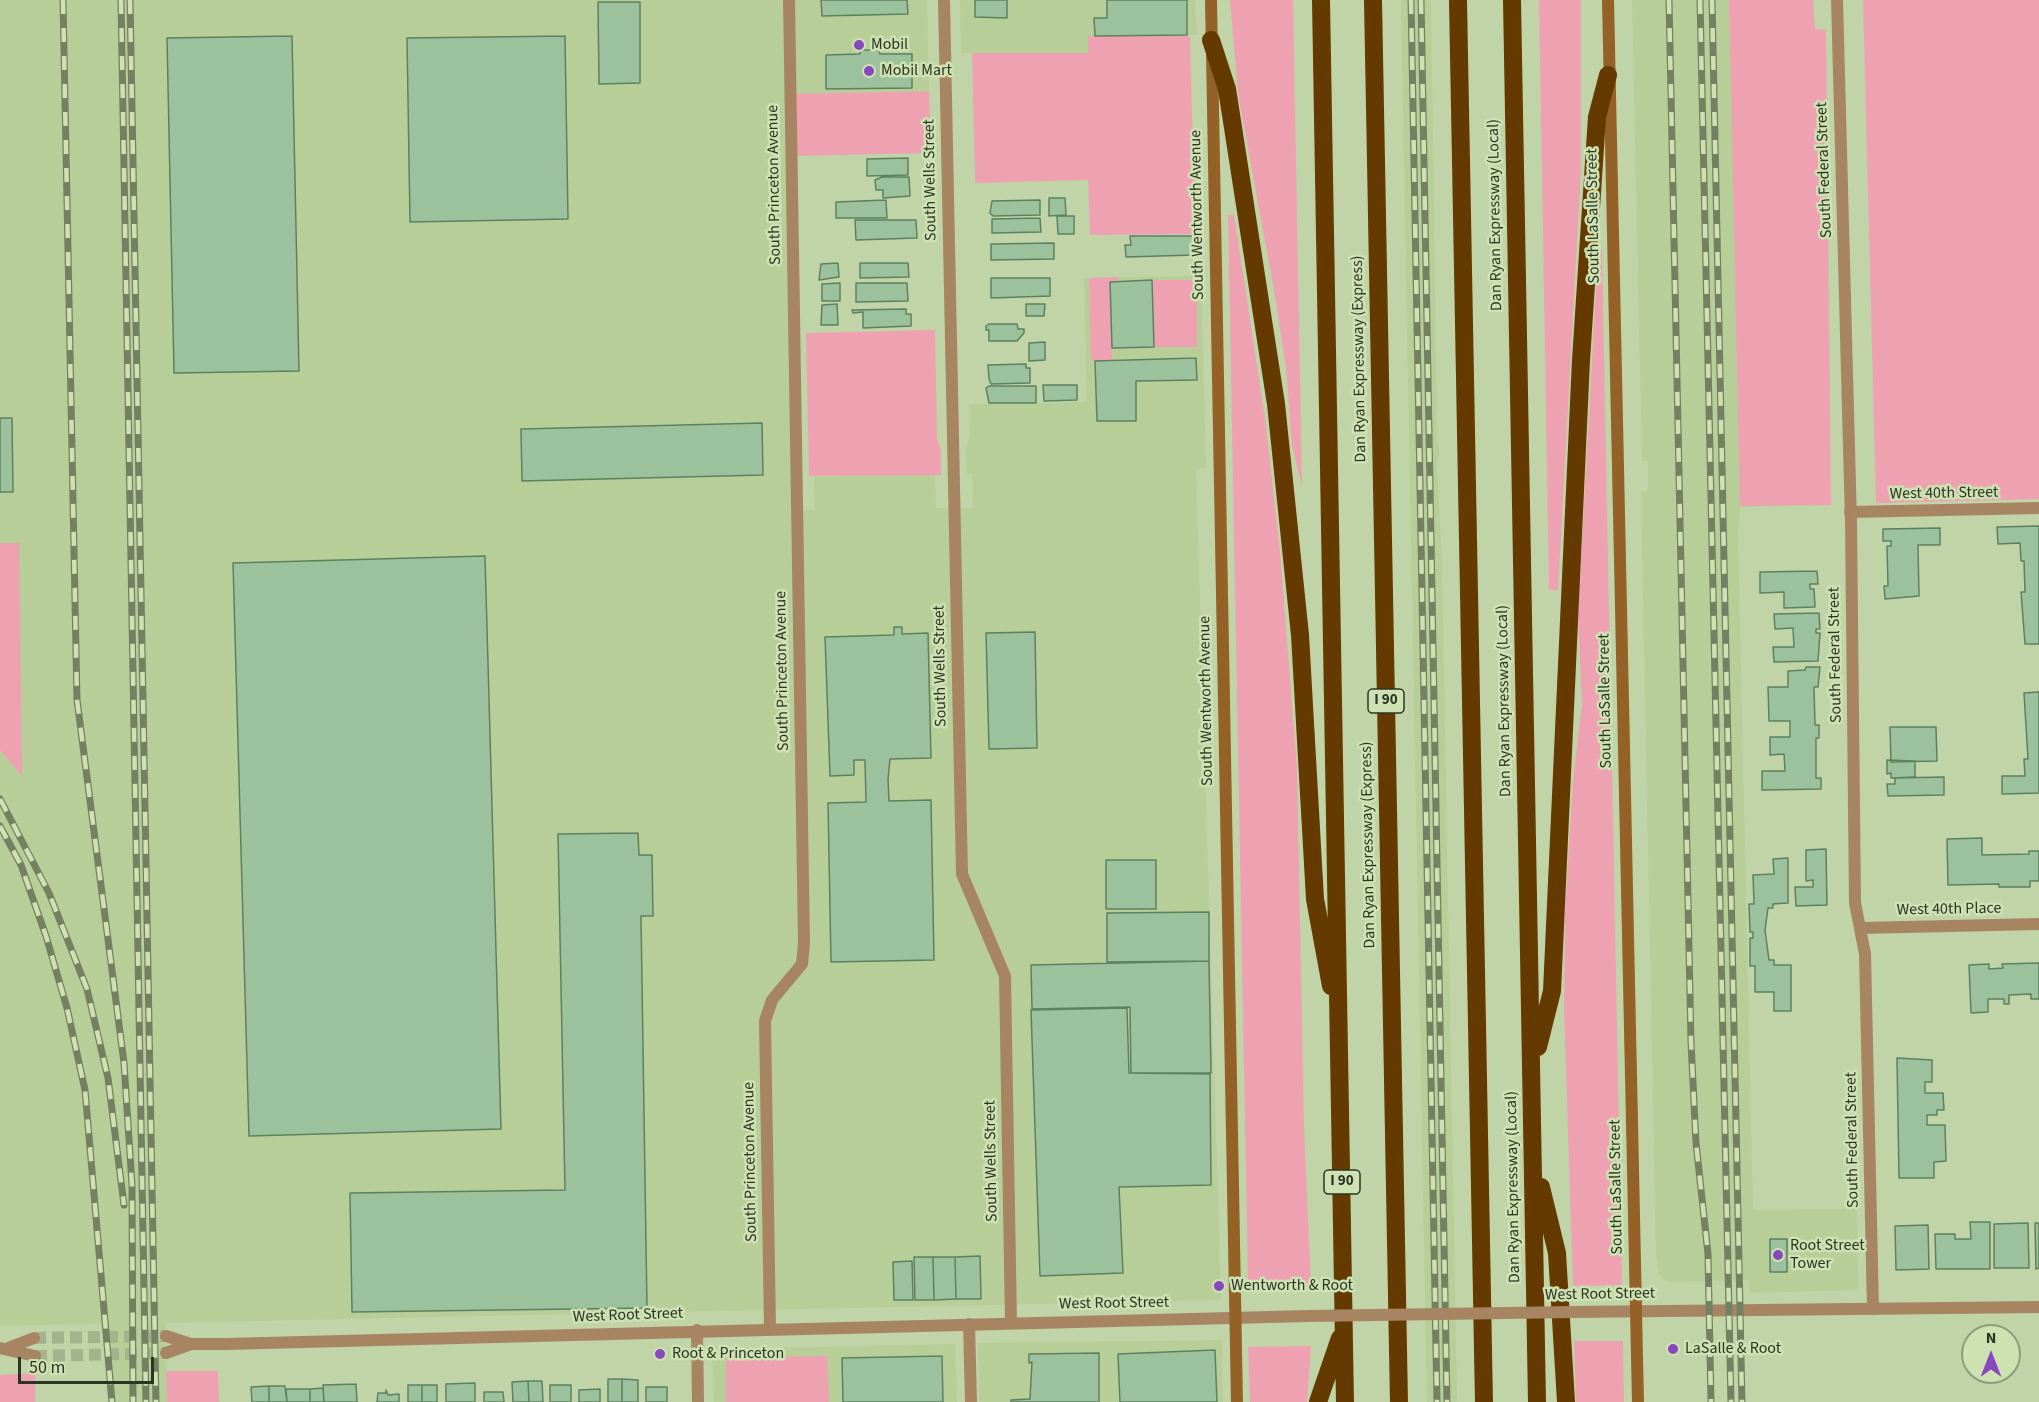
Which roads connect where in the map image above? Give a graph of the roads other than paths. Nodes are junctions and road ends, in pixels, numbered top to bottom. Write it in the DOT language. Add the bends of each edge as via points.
graph roads {
  1 [pos="789,0"];
  2 [pos="944,0"];
  3 [pos="1211,0"];
  4 [pos="1320,0"];
  5 [pos="1373,0"];
  6 [pos="1458,0"];
  7 [pos="1512,0"];
  8 [pos="1608,0"];
  9 [pos="1837,0"];
  10 [pos="1211,40"];
  11 [pos="1608,75"];
  12 [pos="2039,508"];
  13 [pos="1850,512"];
  14 [pos="2039,924"];
  15 [pos="1860,928"];
  16 [pos="1341,1039"];
  17 [pos="1531,1072"];
  18 [pos="1533,1156"];
  19 [pos="2039,1307"];
  20 [pos="1874,1309"];
  21 [pos="1636,1311"];
  22 [pos="1235,1318"];
  23 [pos="1011,1323"];
  24 [pos="969,1324"];
  25 [pos="1344,1325"];
  26 [pos="770,1329"];
  27 [pos="697,1330"];
  28 [pos="166,1336"];
  29 [pos="34,1338"];
  30 [pos="191,1344"];
  31 [pos="4,1348"];
  32 [pos="166,1353"];
  33 [pos="35,1356"];
  34 [pos="698,1402"];
  35 [pos="971,1402"];
  36 [pos="1237,1402"];
  37 [pos="1318,1402"];
  38 [pos="1346,1402"];
  39 [pos="1399,1402"];
  40 [pos="1484,1402"];
  41 [pos="1537,1402"];
  42 [pos="1566,1402"];
  43 [pos="1638,1402"];
  1 -- 26 [label="street, South Princeton Avenue" via="804,943 802,964 772,1000 765,1021"];
  2 -- 23 [label="street, South Wells Street" via="962,874 1005,975"];
  3 -- 10 [label="main road, South Wentworth Avenue"];
  4 -- 16 [label="highway, I 90"];
  5 -- 39 [label="highway, Dan Ryan Expressway (Express) / I 90"];
  6 -- 40 [label="highway"];
  7 -- 17 [label="highway, Dan Ryan Expressway (Local)"];
  8 -- 11 [label="main road, South LaSalle Street"];
  9 -- 13 [label="street, South Federal Street"];
  10 -- 16 [label="highway" via="1227,89 1276,404 1300,635 1315,899"];
  10 -- 22 [label="main road, South Wentworth Avenue"];
  11 -- 17 [label="highway" via="1597,117 1581,360 1551,991"];
  11 -- 21 [label="main road, South LaSalle Street"];
  12 -- 13 [label="street, West 40th Street"];
  13 -- 15 [label="street, South Federal Street" via="1856,903"];
  14 -- 15 [label="street, West 40th Place"];
  15 -- 20 [label="street, South Federal Street" via="1865,954"];
  16 -- 25 [label="highway, I 90"];
  17 -- 18 [label="highway, Dan Ryan Expressway (Local)"];
  18 -- 41 [label="highway, Dan Ryan Expressway (Local)"];
  18 -- 42 [label="highway" via="1557,1253"];
  19 -- 20 [label="street, West Root Street"];
  20 -- 21 [label="street, West Root Street"];
  21 -- 22 [label="street, West Root Street, bridge"];
  21 -- 43 [label="main road, South LaSalle Street"];
  22 -- 23 [label="street, West Root Street"];
  22 -- 36 [label="main road, South Wentworth Avenue"];
  23 -- 24 [label="street, West Root Street"];
  24 -- 26 [label="street, West Root Street"];
  24 -- 35 [label="street"];
  25 -- 37 [label="highway"];
  25 -- 38 [label="highway, I 90"];
  26 -- 27 [label="street, West Root Street"];
  27 -- 30 [label="street, West Root Street"];
  27 -- 34 [label="street"];
  28 -- 30 [label="street, West Root Street"];
  29 -- 31 [label="street"];
  30 -- 32 [label="street, West Root Street"];
  31 -- 33 [label="street"];
}
